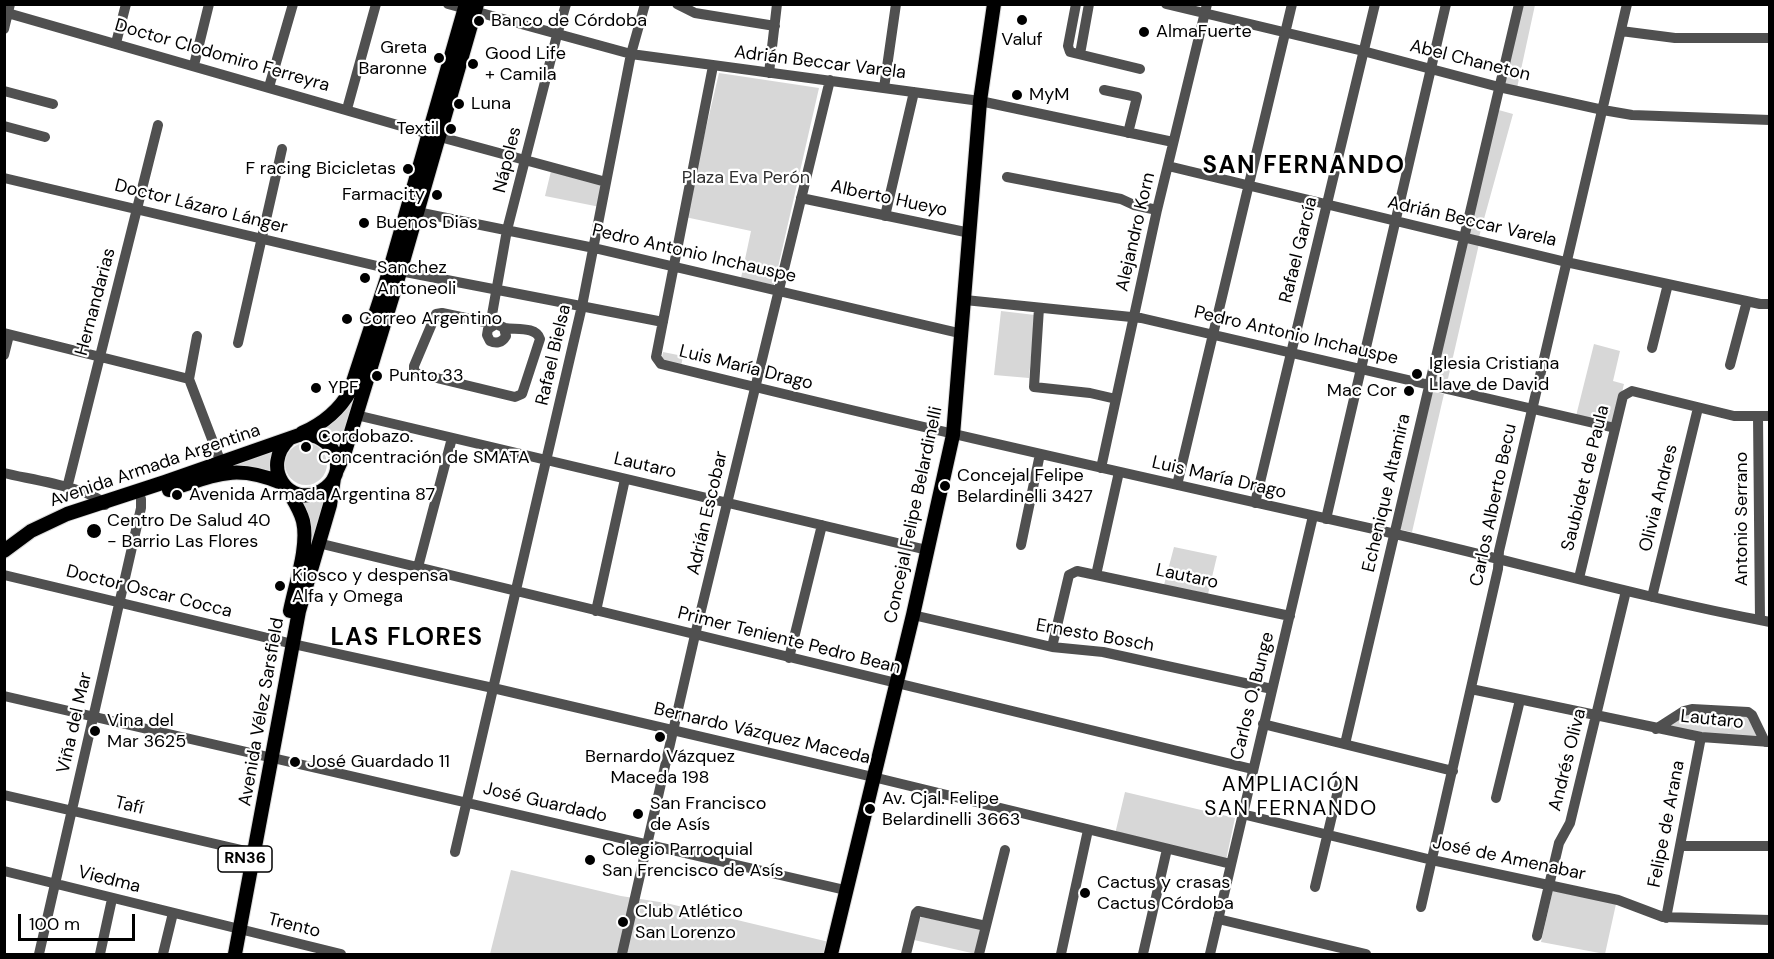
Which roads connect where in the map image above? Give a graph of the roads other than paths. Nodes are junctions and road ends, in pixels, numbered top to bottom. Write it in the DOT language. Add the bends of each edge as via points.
graph roads {
  1 [pos="126,4"];
  2 [pos="210,4"];
  3 [pos="293,4"];
  4 [pos="376,4"];
  5 [pos="448,4"];
  6 [pos="566,4"];
  7 [pos="645,4"];
  8 [pos="677,4"];
  9 [pos="777,4"];
  10 [pos="896,4"];
  11 [pos="994,4"];
  12 [pos="1076,4"];
  13 [pos="1089,4"];
  14 [pos="1166,4"];
  15 [pos="1292,4"];
  16 [pos="1375,4"];
  17 [pos="1446,4"];
  18 [pos="1519,4"];
  19 [pos="1627,4"];
  20 [pos="471,7"];
  21 [pos="1206,9"];
  22 [pos="7,10"];
  23 [pos="775,26"];
  24 [pos="4,29"];
  25 [pos="1621,31"];
  26 [pos="1285,32"];
  27 [pos="557,35"];
  28 [pos="1770,38"];
  29 [pos="116,43"];
  30 [pos="1364,51"];
  31 [pos="631,54"];
  32 [pos="1080,54"];
  33 [pos="194,65"];
  34 [pos="713,66"];
  35 [pos="1432,68"];
  36 [pos="1140,69"];
  37 [pos="768,73"];
  38 [pos="830,80"];
  39 [pos="269,87"];
  40 [pos="1499,87"];
  41 [pos="884,88"];
  42 [pos="1104,90"];
  43 [pos="4,91"];
  44 [pos="914,92"];
  45 [pos="980,101"];
  46 [pos="53,104"];
  47 [pos="348,109"];
  48 [pos="1603,110"];
  49 [pos="1770,120"];
  50 [pos="158,125"];
  51 [pos="4,126"];
  52 [pos="1128,133"];
  53 [pos="434,135"];
  54 [pos="45,137"];
  55 [pos="1173,142"];
  56 [pos="282,149"];
  57 [pos="524,160"];
  58 [pos="1168,166"];
  59 [pos="1007,177"];
  60 [pos="4,178"];
  61 [pos="606,182"];
  62 [pos="1248,187"];
  63 [pos="801,198"];
  64 [pos="1326,205"];
  65 [pos="137,208"];
  66 [pos="1157,210"];
  67 [pos="417,212"];
  68 [pos="885,216"];
  69 [pos="1396,222"];
  70 [pos="507,230"];
  71 [pos="970,233"];
  72 [pos="1463,237"];
  73 [pos="263,239"];
  74 [pos="594,248"];
  75 [pos="1566,262"];
  76 [pos="674,266"];
  77 [pos="395,271"];
  78 [pos="1668,284"];
  79 [pos="496,289"];
  80 [pos="778,289"];
  81 [pos="965,300"];
  82 [pos="1747,301"];
  83 [pos="1770,304"];
  84 [pos="582,306"];
  85 [pos="1039,308"];
  86 [pos="1133,316"];
  87 [pos="663,322"];
  88 [pos="490,323"];
  89 [pos="504,328"];
  90 [pos="7,334"];
  91 [pos="963,334"];
  92 [pos="1214,334"];
  93 [pos="197,336"];
  94 [pos="238,343"];
  95 [pos="1652,348"];
  96 [pos="1291,352"];
  97 [pos="4,355"];
  98 [pos="99,357"];
  99 [pos="1730,365"];
  100 [pos="1361,368"];
  101 [pos="189,379"];
  102 [pos="1429,384"];
  103 [pos="755,387"];
  104 [pos="1116,399"];
  105 [pos="1698,408"];
  106 [pos="1531,409"];
  107 [pos="356,415"];
  108 [pos="1764,416"];
  109 [pos="1615,428"];
  110 [pos="953,435"];
  111 [pos="294,437"];
  112 [pos="452,438"];
  113 [pos="1040,454"];
  114 [pos="546,460"];
  115 [pos="224,467"];
  116 [pos="1101,468"];
  117 [pos="1119,472"];
  118 [pos="4,473"];
  119 [pos="335,475"];
  120 [pos="625,478"];
  121 [pos="284,485"];
  122 [pos="1177,485"];
  123 [pos="68,488"];
  124 [pos="141,499"];
  125 [pos="727,503"];
  126 [pos="1255,503"];
  127 [pos="105,505"];
  128 [pos="1313,516"];
  129 [pos="1326,519"];
  130 [pos="822,525"];
  131 [pos="1394,534"];
  132 [pos="318,543"];
  133 [pos="1020,545"];
  134 [pos="927,550"];
  135 [pos="4,551"];
  136 [pos="1499,558"];
  137 [pos="4,561"];
  138 [pos="418,567"];
  139 [pos="4,574"];
  140 [pos="1096,575"];
  141 [pos="1579,578"];
  142 [pos="516,591"];
  143 [pos="1626,591"];
  144 [pos="1652,597"];
  145 [pos="121,602"];
  146 [pos="596,611"];
  147 [pos="913,615"];
  148 [pos="1290,616"];
  149 [pos="1765,621"];
  150 [pos="695,635"];
  151 [pos="289,643"];
  152 [pos="1052,647"];
  153 [pos="789,658"];
  154 [pos="896,684"];
  155 [pos="493,688"];
  156 [pos="1272,689"];
  157 [pos="1471,689"];
  158 [pos="4,696"];
  159 [pos="1520,700"];
  160 [pos="1596,716"];
  161 [pos="93,717"];
  162 [pos="1263,724"];
  163 [pos="1656,729"];
  164 [pos="674,730"];
  165 [pos="1701,737"];
  166 [pos="1767,742"];
  167 [pos="1345,744"];
  168 [pos="268,757"];
  169 [pos="1252,769"];
  170 [pos="1453,771"];
  171 [pos="873,777"];
  172 [pos="1340,782"];
  173 [pos="4,795"];
  174 [pos="1496,798"];
  175 [pos="467,802"];
  176 [pos="72,810"];
  177 [pos="1242,814"];
  178 [pos="1088,830"];
  179 [pos="1328,835"];
  180 [pos="648,844"];
  181 [pos="1680,846"];
  182 [pos="1770,846"];
  183 [pos="1167,849"];
  184 [pos="246,850"];
  185 [pos="1005,850"];
  186 [pos="456,852"];
  187 [pos="1432,860"];
  188 [pos="1231,864"];
  189 [pos="4,871"];
  190 [pos="54,884"];
  191 [pos="1548,885"];
  192 [pos="1315,887"];
  193 [pos="845,890"];
  194 [pos="112,899"];
  195 [pos="1421,907"];
  196 [pos="173,913"];
  197 [pos="1666,918"];
  198 [pos="1218,919"];
  199 [pos="1770,920"];
  200 [pos="986,926"];
  201 [pos="236,929"];
  202 [pos="1537,936"];
  203 [pos="39,954"];
  204 [pos="100,954"];
  205 [pos="163,954"];
  206 [pos="226,954"];
  207 [pos="235,954"];
  208 [pos="341,954"];
  209 [pos="622,954"];
  210 [pos="831,954"];
  211 [pos="906,954"];
  212 [pos="980,954"];
  213 [pos="1061,954"];
  214 [pos="1143,954"];
  215 [pos="1210,954"];
  216 [pos="1366,954"];
  1 -- 29 [label="street"];
  2 -- 33 [label="street"];
  3 -- 39 [label="street"];
  4 -- 47 [label="street"];
  5 -- 20 [label="street, Adrián Beccar Varela"];
  6 -- 27 [label="street, Nápoles"];
  7 -- 31 [label="street, Rafael Bielsa"];
  8 -- 23 [label="street" via="695,13"];
  9 -- 23 [label="street"];
  10 -- 41 [label="street"];
  11 -- 45 [label="main road, Concejal Felipe Belardinelli"];
  12 -- 32 [label="street" via="1067,49"];
  13 -- 32 [label="street"];
  14 -- 21 [label="street, Abel Chaneton"];
  15 -- 26 [label="street"];
  16 -- 30 [label="street, Rafael García"];
  17 -- 35 [label="street"];
  18 -- 40 [label="street, Echenique Altamira"];
  19 -- 25 [label="street, Carlos Alberto Becu"];
  20 -- 27 [label="street, Adrián Beccar Varela"];
  20 -- 53 [label="main road, Avenida Vélez Sarsfield / RN36"];
  21 -- 26 [label="street, Abel Chaneton"];
  21 -- 55 [label="street, Alejandro Korn"];
  22 -- 24 [label="street"];
  22 -- 29 [label="street, Doctor Clodomiro Ferreyra"];
  23 -- 37 [label="street"];
  25 -- 28 [label="street" via="1675,38"];
  25 -- 48 [label="street, Carlos Alberto Becu"];
  26 -- 30 [label="street, Abel Chaneton"];
  26 -- 62 [label="street"];
  27 -- 31 [label="street, Adrián Beccar Varela"];
  27 -- 57 [label="street, Nápoles"];
  29 -- 33 [label="street, Doctor Clodomiro Ferreyra"];
  30 -- 35 [label="street, Abel Chaneton"];
  30 -- 64 [label="street, Rafael García"];
  31 -- 34 [label="street, Adrián Beccar Varela"];
  31 -- 61 [label="street, Rafael Bielsa"];
  32 -- 36 [label="street"];
  33 -- 39 [label="street, Doctor Clodomiro Ferreyra"];
  34 -- 37 [label="street, Adrián Beccar Varela"];
  34 -- 76 [label="street"];
  35 -- 40 [label="street, Abel Chaneton"];
  35 -- 69 [label="street"];
  37 -- 38 [label="street, Adrián Beccar Varela"];
  38 -- 41 [label="street, Adrián Beccar Varela"];
  38 -- 63 [label="street, Adrián Escobar"];
  39 -- 47 [label="street, Doctor Clodomiro Ferreyra"];
  40 -- 48 [label="street, Abel Chaneton"];
  40 -- 72 [label="street, Echenique Altamira"];
  41 -- 44 [label="street, Adrián Beccar Varela"];
  42 -- 52 [label="street" via="1137,97"];
  43 -- 46 [label="street"];
  44 -- 45 [label="street, Adrián Beccar Varela"];
  44 -- 68 [label="street"];
  45 -- 52 [label="street, Adrián Beccar Varela"];
  45 -- 71 [label="main road, Concejal Felipe Belardinelli"];
  47 -- 53 [label="street, Doctor Clodomiro Ferreyra"];
  48 -- 49 [label="street, Abel Chaneton" via="1632,115"];
  48 -- 75 [label="street, Carlos Alberto Becu"];
  50 -- 65 [label="street, Hernandarias"];
  51 -- 54 [label="street"];
  52 -- 55 [label="street, Adrián Beccar Varela"];
  53 -- 57 [label="street"];
  53 -- 67 [label="main road, Avenida Vélez Sarsfield / RN36"];
  53 -- 77 [label="main road, Avenida Vélez Sarsfield / RN36"];
  55 -- 58 [label="street, Alejandro Korn"];
  56 -- 73 [label="street"];
  57 -- 61 [label="street"];
  57 -- 70 [label="street, Nápoles"];
  58 -- 62 [label="street, Adrián Beccar Varela"];
  58 -- 66 [label="street, Alejandro Korn"];
  59 -- 66 [label="street" via="1121,199"];
  60 -- 65 [label="street, Doctor Lázaro Lánger"];
  61 -- 74 [label="street, Rafael Bielsa"];
  62 -- 64 [label="street, Adrián Beccar Varela"];
  62 -- 92 [label="street"];
  63 -- 68 [label="street, Alberto Hueyo"];
  63 -- 80 [label="street, Adrián Escobar"];
  64 -- 69 [label="street, Adrián Beccar Varela"];
  64 -- 96 [label="street, Rafael García"];
  65 -- 73 [label="street, Doctor Lázaro Lánger"];
  65 -- 98 [label="street, Hernandarias"];
  66 -- 86 [label="street, Alejandro Korn"];
  67 -- 70 [label="street, Pedro Antonio Inchauspe"];
  67 -- 77 [label="main road, Avenida Vélez Sarsfield / RN36"];
  68 -- 71 [label="street, Alberto Hueyo"];
  69 -- 72 [label="street, Adrián Beccar Varela"];
  69 -- 100 [label="street"];
  70 -- 74 [label="street, Pedro Antonio Inchauspe"];
  70 -- 79 [label="street, Nápoles"];
  71 -- 81 [label="main road, Concejal Felipe Belardinelli"];
  72 -- 75 [label="street, Adrián Beccar Varela"];
  72 -- 102 [label="street, Echenique Altamira"];
  73 -- 77 [label="street, Doctor Lázaro Lánger"];
  73 -- 94 [label="street"];
  74 -- 76 [label="street, Pedro Antonio Inchauspe"];
  74 -- 84 [label="street, Rafael Bielsa"];
  75 -- 78 [label="street, Adrián Beccar Varela"];
  75 -- 106 [label="street, Carlos Alberto Becu"];
  76 -- 80 [label="street, Pedro Antonio Inchauspe"];
  76 -- 87 [label="street"];
  77 -- 79 [label="street, Luis María Drago"];
  77 -- 107 [label="main road, Avenida Vélez Sarsfield / RN36"];
  77 -- 111 [label="main road, Avenida Vélez Sarsfield / RN36" via="347,397 323,422"];
  78 -- 82 [label="street, Adrián Beccar Varela"];
  78 -- 95 [label="street"];
  79 -- 84 [label="street, Luis María Drago"];
  79 -- 88 [label="street, Nápoles"];
  80 -- 91 [label="street, Pedro Antonio Inchauspe"];
  80 -- 103 [label="street, Adrián Escobar"];
  81 -- 85 [label="street, Pedro Antonio Inchauspe"];
  81 -- 91 [label="main road, Concejal Felipe Belardinelli"];
  82 -- 83 [label="street, Adrián Beccar Varela"];
  82 -- 99 [label="street"];
  84 -- 87 [label="street, Luis María Drago"];
  84 -- 114 [label="street, Rafael Bielsa"];
  85 -- 86 [label="street, Pedro Antonio Inchauspe"];
  85 -- 104 [label="street" via="1034,387"];
  86 -- 92 [label="street, Pedro Antonio Inchauspe"];
  86 -- 104 [label="street, Alejandro Korn"];
  87 -- 103 [label="street, Luis María Drago" via="656,357 661,364"];
  88 -- 89 [label="street"];
  88 -- 89 [label="street" via="488,338 496,343 504,339"];
  88 -- 89 [label="street" via="436,314 414,371 519,396 540,339 535,332"];
  90 -- 97 [label="street"];
  90 -- 98 [label="street"];
  91 -- 110 [label="main road, Concejal Felipe Belardinelli"];
  92 -- 96 [label="street, Pedro Antonio Inchauspe"];
  92 -- 122 [label="street"];
  93 -- 101 [label="street"];
  96 -- 100 [label="street, Pedro Antonio Inchauspe"];
  96 -- 126 [label="street, Rafael García"];
  98 -- 101 [label="street"];
  98 -- 123 [label="street, Hernandarias"];
  100 -- 102 [label="street, Pedro Antonio Inchauspe"];
  100 -- 129 [label="street"];
  101 -- 115 [label="street"];
  102 -- 106 [label="street, Pedro Antonio Inchauspe"];
  102 -- 131 [label="street, Echenique Altamira"];
  103 -- 110 [label="street, Luis María Drago"];
  103 -- 125 [label="street, Adrián Escobar"];
  104 -- 116 [label="street, Alejandro Korn"];
  105 -- 108 [label="street" via="1734,416"];
  105 -- 109 [label="street, Saubidet de Paula" via="1632,391 1623,396"];
  105 -- 144 [label="street, Olivia Andres"];
  106 -- 109 [label="street, Pedro Antonio Inchauspe"];
  106 -- 136 [label="street, Carlos Alberto Becu"];
  107 -- 112 [label="street, Lautaro"];
  107 -- 119 [label="main road, Avenida Vélez Sarsfield / RN36"];
  108 -- 149 [label="street, Antonio Serrano"];
  109 -- 141 [label="street, Saubidet de Paula"];
  110 -- 113 [label="street, Luis María Drago"];
  110 -- 134 [label="main road, Concejal Felipe Belardinelli"];
  111 -- 115 [label="main road, Avenida Armada Argentina"];
  111 -- 119 [label="main road, RN36" via="313,435 326,441 335,453"];
  111 -- 121 [label="main road, RN36" via="281,448 276,461"];
  112 -- 114 [label="street, Lautaro"];
  112 -- 138 [label="street"];
  113 -- 116 [label="street, Luis María Drago"];
  113 -- 133 [label="street"];
  114 -- 120 [label="street, Lautaro"];
  114 -- 142 [label="street, Rafael Bielsa"];
  115 -- 121 [label="main road, Avenida Armada Argentina"];
  115 -- 124 [label="main road, Avenida Armada Argentina"];
  115 -- 127 [label="main road, Avenida Armada Argentina" via="165,482"];
  116 -- 117 [label="street, Luis María Drago"];
  117 -- 122 [label="street, Luis María Drago"];
  117 -- 140 [label="street"];
  118 -- 123 [label="street"];
  119 -- 121 [label="main road" via="321,491 309,495"];
  119 -- 132 [label="main road, Avenida Vélez Sarsfield / RN36"];
  120 -- 125 [label="street, Lautaro"];
  120 -- 146 [label="street"];
  121 -- 151 [label="main road, Avenida Vélez Sarsfield / RN36" via="300,514 304,536"];
  122 -- 126 [label="street, Luis María Drago"];
  123 -- 127 [label="street" via="90,493"];
  124 -- 127 [label="main road, Avenida Armada Argentina"];
  124 -- 145 [label="street, Viña del Mar"];
  125 -- 130 [label="street, Lautaro"];
  125 -- 150 [label="street, Adrián Escobar"];
  126 -- 128 [label="street, Luis María Drago"];
  127 -- 135 [label="main road, Avenida Armada Argentina" via="50,521"];
  127 -- 137 [label="main road, Avenida Armada Argentina" via="57,525"];
  128 -- 129 [label="street, Luis María Drago"];
  128 -- 148 [label="street, Carlos O. Bunge"];
  129 -- 131 [label="street, Luis María Drago"];
  130 -- 134 [label="street, Lautaro"];
  130 -- 153 [label="street"];
  131 -- 136 [label="street, Luis María Drago"];
  131 -- 167 [label="street, Echenique Altamira"];
  132 -- 138 [label="street, Primer Teniente Pedro Bean"];
  132 -- 151 [label="main road, Avenida Vélez Sarsfield / RN36"];
  134 -- 147 [label="main road, Concejal Felipe Belardinelli"];
  136 -- 141 [label="street, Luis María Drago"];
  136 -- 157 [label="street, Carlos Alberto Becu"];
  138 -- 142 [label="street, Primer Teniente Pedro Bean"];
  139 -- 145 [label="street, Doctor Oscar Cocca"];
  140 -- 148 [label="street, Lautaro"];
  140 -- 152 [label="street, Lautaro" via="1077,571 1069,575"];
  141 -- 143 [label="street, Luis María Drago"];
  142 -- 146 [label="street, Primer Teniente Pedro Bean"];
  142 -- 155 [label="street, Rafael Bielsa"];
  143 -- 144 [label="street, Luis María Drago"];
  143 -- 160 [label="street, Andrés Oliva"];
  144 -- 149 [label="street, Luis María Drago"];
  145 -- 151 [label="street, Doctor Oscar Cocca"];
  145 -- 161 [label="street, Viña del Mar"];
  146 -- 150 [label="street, Primer Teniente Pedro Bean"];
  147 -- 152 [label="street, Ernesto Bosch"];
  147 -- 154 [label="main road, Concejal Felipe Belardinelli"];
  148 -- 156 [label="street, Carlos O. Bunge"];
  150 -- 153 [label="street, Primer Teniente Pedro Bean"];
  150 -- 164 [label="street, Adrián Escobar"];
  151 -- 155 [label="street, Bernardo Vázquez Maceda"];
  151 -- 168 [label="main road, Avenida Vélez Sarsfield / RN36"];
  152 -- 156 [label="street, Ernesto Bosch" via="1103,652"];
  153 -- 154 [label="street, Primer Teniente Pedro Bean"];
  154 -- 169 [label="street, Primer Teniente Pedro Bean"];
  154 -- 171 [label="main road, Concejal Felipe Belardinelli"];
  155 -- 164 [label="street, Bernardo Vázquez Maceda"];
  155 -- 175 [label="street, Rafael Bielsa"];
  156 -- 162 [label="street, Carlos O. Bunge"];
  157 -- 159 [label="street, Lautaro"];
  157 -- 170 [label="street, Carlos Alberto Becu"];
  158 -- 161 [label="street, José Guardado"];
  159 -- 160 [label="street, Lautaro"];
  159 -- 174 [label="street"];
  160 -- 163 [label="street, Lautaro"];
  160 -- 191 [label="street, Andrés Oliva" via="1570,823 1559,843"];
  161 -- 168 [label="street, José Guardado"];
  161 -- 176 [label="street, Viña del Mar"];
  162 -- 167 [label="street"];
  162 -- 169 [label="street, Carlos O. Bunge"];
  163 -- 165 [label="street, Lautaro"];
  163 -- 166 [label="street, Lautaro" via="1692,709 1743,710 1752,715"];
  164 -- 171 [label="street, Bernardo Vázquez Maceda"];
  164 -- 180 [label="street, Adrián Escobar"];
  165 -- 166 [label="street, Lautaro"];
  165 -- 181 [label="street, Felipe de Arana"];
  167 -- 170 [label="street"];
  168 -- 175 [label="street, José Guardado"];
  168 -- 184 [label="main road, Avenida Vélez Sarsfield / RN36"];
  168 -- 201 [label="main road, Avenida Vélez Sarsfield / RN36"];
  169 -- 177 [label="street, Carlos O. Bunge"];
  170 -- 187 [label="street, Carlos Alberto Becu"];
  171 -- 178 [label="street, Bernardo Vázquez Maceda"];
  171 -- 193 [label="main road, Concejal Felipe Belardinelli"];
  172 -- 179 [label="street"];
  173 -- 176 [label="street, Tafí"];
  175 -- 180 [label="street, José Guardado"];
  175 -- 186 [label="street, Rafael Bielsa"];
  176 -- 184 [label="street, Tafí"];
  176 -- 190 [label="street, Viña del Mar"];
  177 -- 179 [label="street, José de Amenabar"];
  177 -- 188 [label="street, Carlos O. Bunge"];
  178 -- 183 [label="street, Bernardo Vázquez Maceda"];
  178 -- 213 [label="street"];
  179 -- 187 [label="street, José de Amenabar"];
  179 -- 192 [label="street"];
  180 -- 193 [label="street, José Guardado"];
  180 -- 209 [label="street, Adrián Escobar"];
  181 -- 182 [label="street"];
  181 -- 197 [label="street, Felipe de Arana"];
  183 -- 188 [label="street, Bernardo Vázquez Maceda"];
  183 -- 214 [label="street"];
  184 -- 201 [label="main road, Avenida Vélez Sarsfield / RN36"];
  185 -- 200 [label="street"];
  187 -- 191 [label="street, José de Amenabar"];
  187 -- 195 [label="street, Carlos Alberto Becu"];
  188 -- 198 [label="street, Carlos O. Bunge"];
  189 -- 190 [label="street, Viedma"];
  190 -- 194 [label="street, Viedma"];
  190 -- 203 [label="street, Viña del Mar"];
  191 -- 197 [label="street, José de Amenabar" via="1618,900"];
  191 -- 202 [label="street, Andrés Oliva"];
  193 -- 210 [label="main road, Concejal Felipe Belardinelli"];
  194 -- 196 [label="street, Viedma"];
  194 -- 204 [label="street"];
  196 -- 201 [label="street, Viedma"];
  196 -- 205 [label="street"];
  197 -- 199 [label="street, José de Amenabar"];
  198 -- 215 [label="street, Carlos O. Bunge"];
  198 -- 216 [label="street"];
  200 -- 211 [label="street" via="918,911"];
  200 -- 212 [label="street"];
  201 -- 206 [label="main road, Avenida Vélez Sarsfield / RN36"];
  201 -- 207 [label="main road, Avenida Vélez Sarsfield / RN36"];
  201 -- 208 [label="street, Trento"];
}
